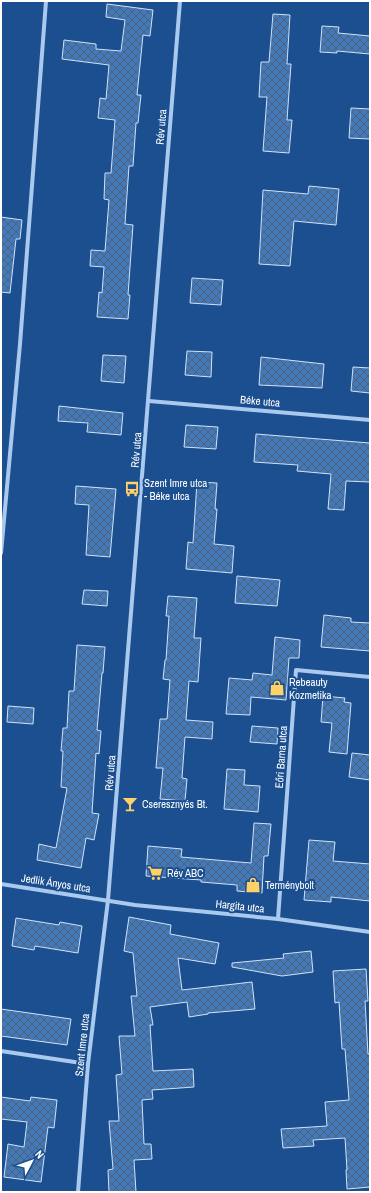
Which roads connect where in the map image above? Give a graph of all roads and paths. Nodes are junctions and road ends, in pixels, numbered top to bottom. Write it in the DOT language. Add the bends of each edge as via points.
graph roads {
  1 [pos="46,1"];
  2 [pos="180,1"];
  3 [pos="148,401"];
  4 [pos="370,420"];
  5 [pos="1,553"];
  6 [pos="370,677"];
  7 [pos="1,884"];
  8 [pos="108,900"];
  9 [pos="278,919"];
  10 [pos="370,932"];
  11 [pos="1,1051"];
  12 [pos="88,1064"];
  13 [pos="78,1192"];
  1 -- 5 [label="street"];
  2 -- 3 [label="street, Rév utca"];
  3 -- 4 [label="street, Béke utca"];
  3 -- 8 [label="street, Rév utca"];
  6 -- 9 [label="street, Eőri Barna utca" via="296,670"];
  7 -- 8 [label="street, Jedlik Ányos utca"];
  8 -- 9 [label="street, Hargita utca"];
  8 -- 12 [label="street, Szent Imre utca"];
  9 -- 10 [label="street, Hargita utca"];
  11 -- 12 [label="street"];
  12 -- 13 [label="street, Szent Imre utca"];
}
